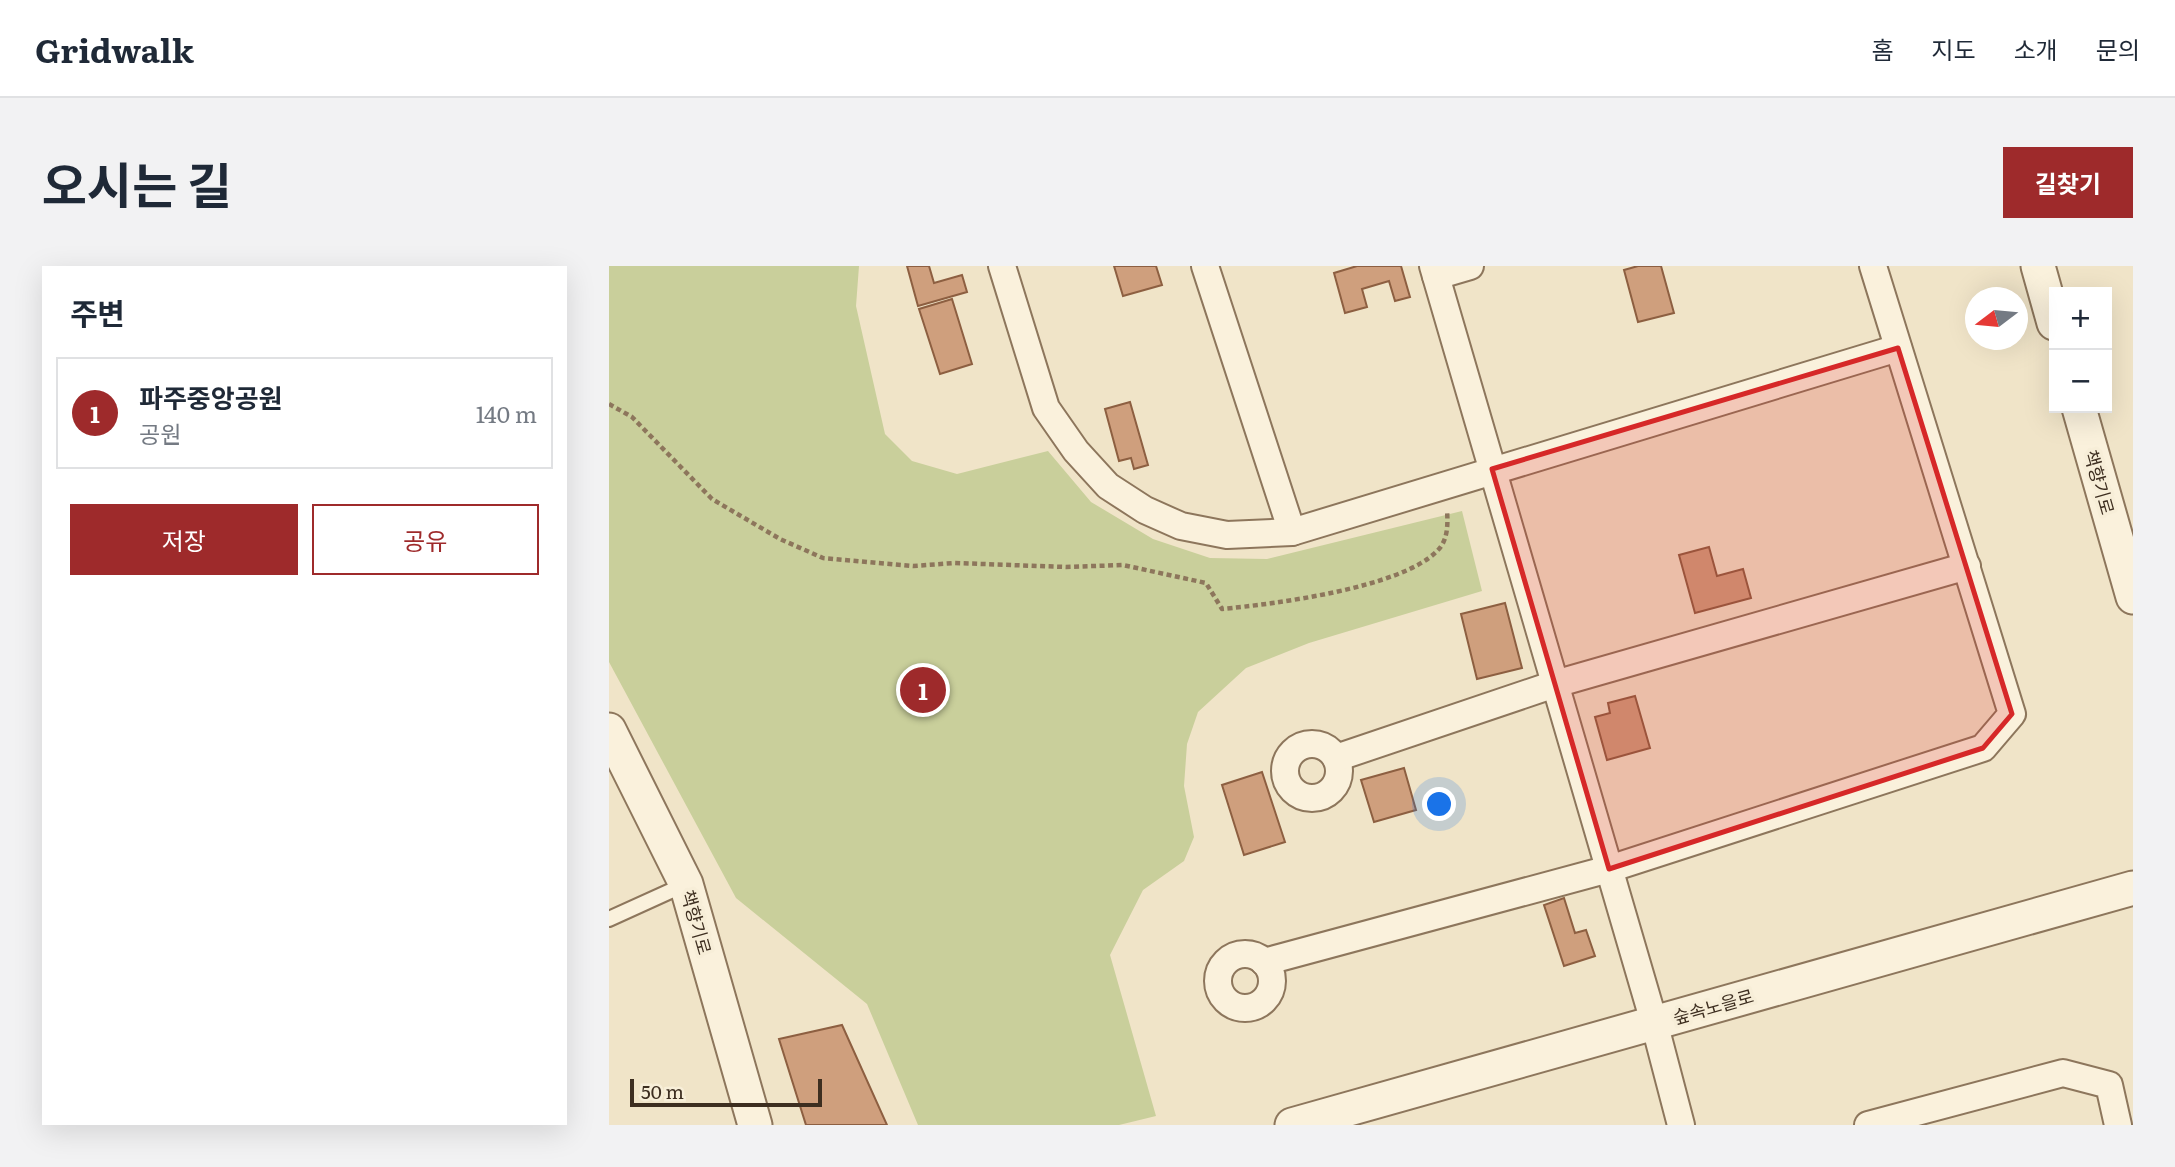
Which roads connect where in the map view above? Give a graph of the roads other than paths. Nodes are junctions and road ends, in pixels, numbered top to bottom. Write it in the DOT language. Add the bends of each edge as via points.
graph roads {
  1 [pos="1002,266"];
  2 [pos="1205,266"];
  3 [pos="1470,266"];
  4 [pos="1873,266"];
  5 [pos="2038,266"];
  6 [pos="1435,271"];
  7 [pos="2049,305"];
  8 [pos="1898,348"];
  9 [pos="2080,413"];
  10 [pos="1492,469"];
  11 [pos="1292,532"];
  12 [pos="1967,566"];
  13 [pos="2133,597"];
  14 [pos="1555,684"];
  15 [pos="609,730"];
  16 [pos="1336,758"];
  17 [pos="1609,869"];
  18 [pos="686,884"];
  19 [pos="2133,888"];
  20 [pos="609,919"];
  21 [pos="1264,962"];
  22 [pos="1654,1022"];
  23 [pos="755,1125"];
  24 [pos="1292,1125"];
  25 [pos="1681,1125"];
  26 [pos="1868,1125"];
  27 [pos="2118,1125"];
  1 -- 11 [label="street" via="1047,408 1076,451 1108,486 1181,526 1227,535"];
  2 -- 11 [label="street"];
  3 -- 6 [label="street"];
  4 -- 8 [label="street"];
  5 -- 7 [label="street"];
  6 -- 10 [label="street"];
  8 -- 10 [label="street"];
  8 -- 12 [label="street"];
  9 -- 13 [label="street, 책향기로"];
  10 -- 11 [label="street"];
  10 -- 14 [label="street"];
  12 -- 14 [label="street"];
  12 -- 17 [label="street" via="2013,714 1983,748"];
  14 -- 16 [label="street"];
  14 -- 17 [label="street"];
  15 -- 18 [label="street, 책향기로"];
  17 -- 21 [label="street"];
  17 -- 22 [label="street"];
  18 -- 20 [label="lane"];
  18 -- 23 [label="street, 책향기로"];
  19 -- 22 [label="street, 숲속노을로"];
  22 -- 24 [label="street, 숲속노을로"];
  22 -- 25 [label="street"];
  26 -- 27 [label="street" via="2063,1073 2109,1085"];
}
